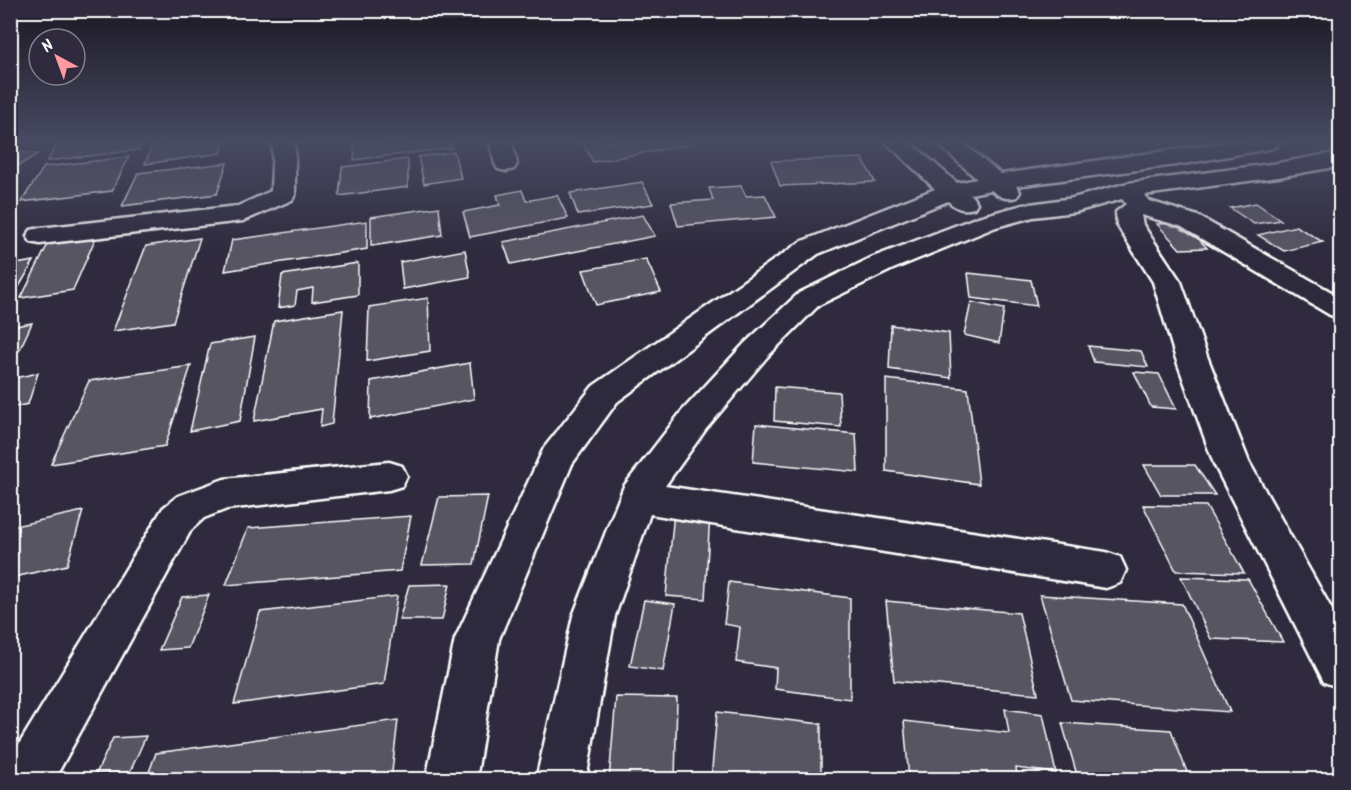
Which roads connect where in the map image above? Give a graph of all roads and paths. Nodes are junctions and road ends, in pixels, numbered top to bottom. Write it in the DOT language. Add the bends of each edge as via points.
graph roads {
  1 [pos="283,179"];
  2 [pos="938,179"];
  3 [pos="992,179"];
  4 [pos="1019,179"];
  5 [pos="1232,179"];
  6 [pos="996,182"];
  7 [pos="952,191"];
  8 [pos="1134,198"];
  9 [pos="1032,210"];
  10 [pos="987,222"];
  11 [pos="39,236"];
  12 [pos="1341,309"];
  13 [pos="389,476"];
  14 [pos="637,497"];
  15 [pos="1106,570"];
  16 [pos="1341,667"];
  17 [pos="26,780"];
  18 [pos="451,780"];
  19 [pos="561,780"];
  1 -- 11 [label="street" via="283,195 243,213"];
  2 -- 7 [label="street"];
  3 -- 6 [label="street"];
  4 -- 6 [label="street"];
  5 -- 8 [label="street"];
  6 -- 7 [label="street"];
  6 -- 9 [label="street"];
  7 -- 10 [label="street"];
  7 -- 18 [label="street" via="809,248 606,394 557,458 477,639"];
  8 -- 9 [label="street"];
  8 -- 12 [label="street" via="1189,221"];
  8 -- 16 [label="street" via="1128,212 1130,225 1167,282 1232,464"];
  9 -- 10 [label="street"];
  10 -- 14 [label="street" via="883,263 809,299 756,350 702,412"];
  13 -- 17 [label="street" via="224,494 191,507 177,519"];
  14 -- 15 [label="street"];
  14 -- 19 [label="street" via="594,616"];
}
